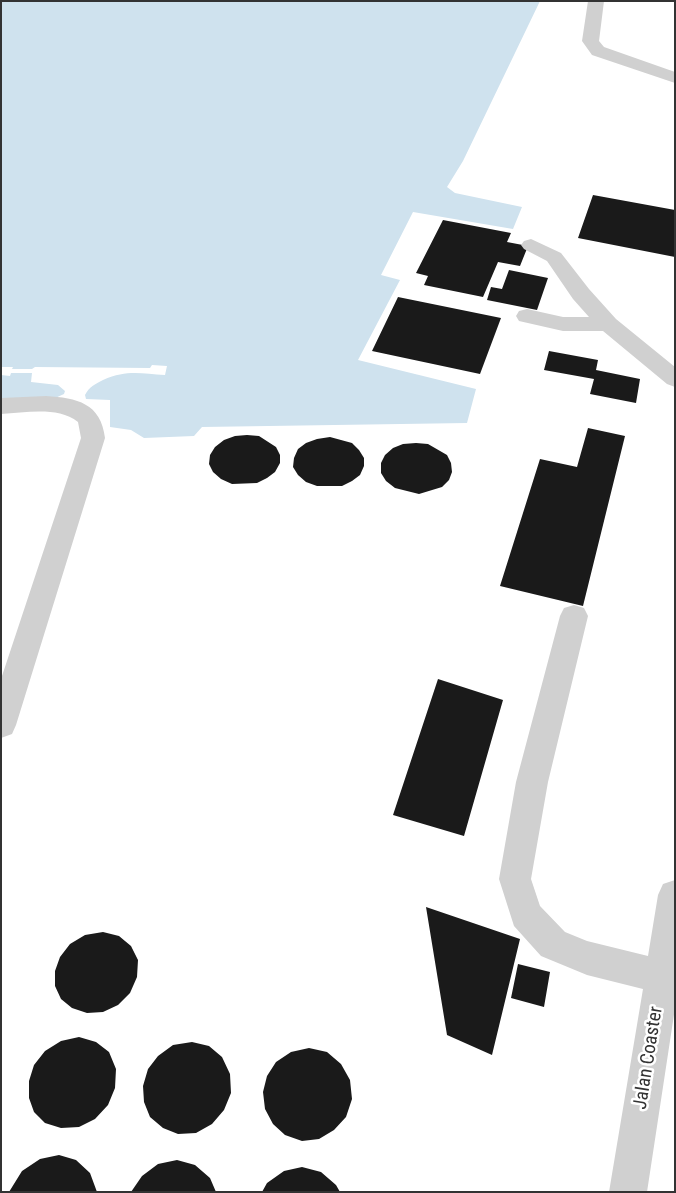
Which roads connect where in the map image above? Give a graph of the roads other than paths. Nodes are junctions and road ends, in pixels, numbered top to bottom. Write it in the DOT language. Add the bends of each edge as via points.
graph roads {
  1 [pos="596,1"];
  2 [pos="675,78"];
  3 [pos="531,245"];
  4 [pos="526,316"];
  5 [pos="608,324"];
  6 [pos="675,379"];
  7 [pos="1,406"];
  8 [pos="574,616"];
  9 [pos="1,725"];
  10 [pos="675,895"];
  11 [pos="663,977"];
  12 [pos="628,1192"];
  1 -- 2 [label="lane" via="590,41 598,51"];
  3 -- 5 [label="lane" via="554,257"];
  4 -- 5 [label="lane" via="563,324"];
  5 -- 6 [label="lane"];
  7 -- 9 [label="lane" via="57,405 74,409 87,416 93,438"];
  8 -- 11 [label="lane" via="532,782 516,879 526,915 553,944 587,958"];
  10 -- 11 [label="lane, Jalan Coaster"];
  11 -- 12 [label="lane, Jalan Coaster"];
}
